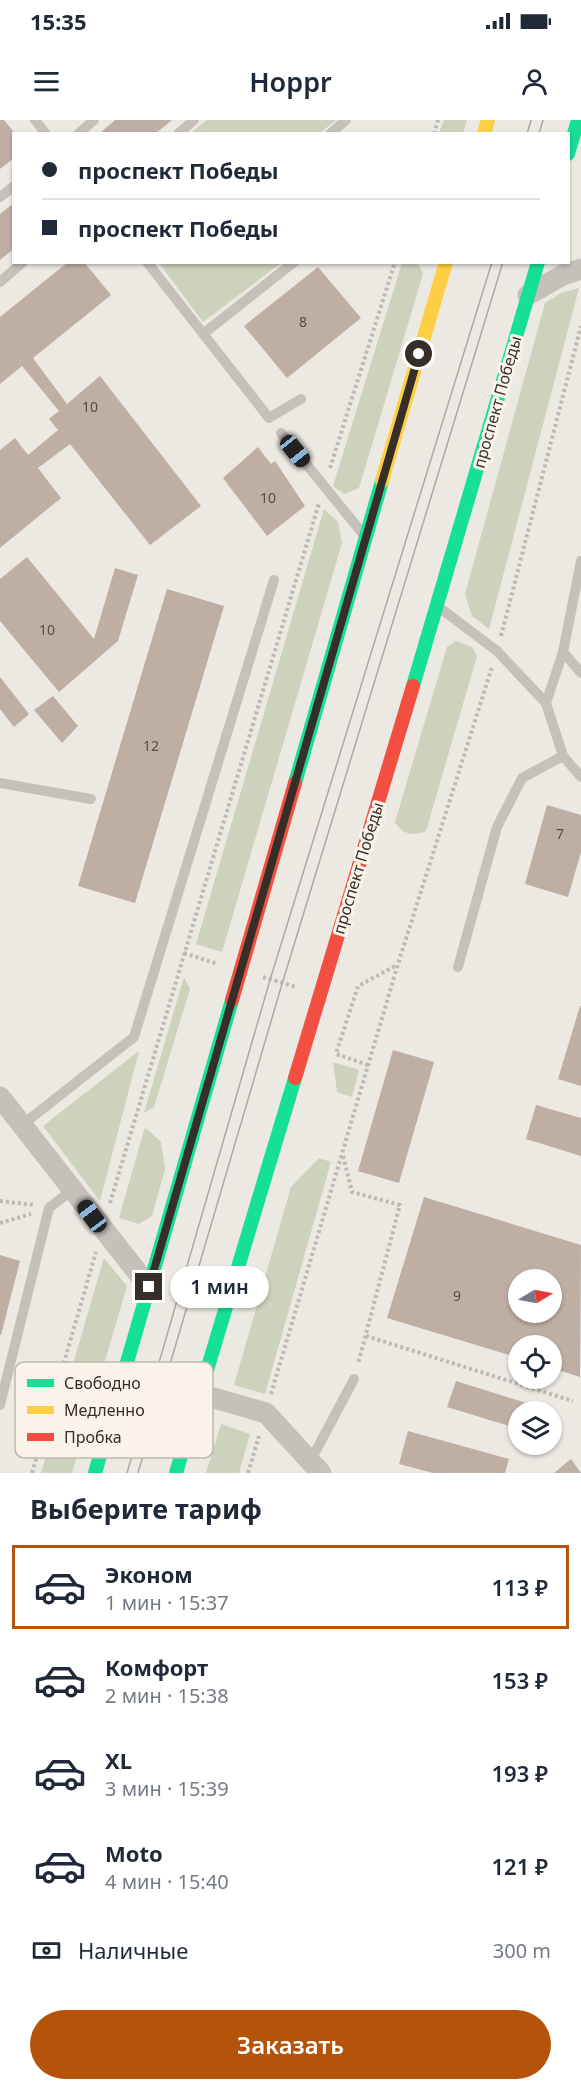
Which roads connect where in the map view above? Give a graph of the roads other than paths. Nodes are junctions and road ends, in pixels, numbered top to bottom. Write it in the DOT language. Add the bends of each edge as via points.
graph roads {
  1 [pos="35,120"];
  2 [pos="94,120"];
  3 [pos="194,120"];
  4 [pos="346,120"];
  5 [pos="578,120"];
  6 [pos="44,132"];
  7 [pos="80,132"];
  8 [pos="179,132"];
  9 [pos="332,132"];
  10 [pos="573,153"];
  11 [pos="12,188"];
  12 [pos="0,197"];
  13 [pos="21,264"];
  14 [pos="149,264"];
  15 [pos="291,264"];
  16 [pos="445,264"];
  17 [pos="537,264"];
  18 [pos="581,269"];
  19 [pos="0,282"];
  20 [pos="528,295"];
  21 [pos="203,334"];
  22 [pos="301,399"];
  23 [pos="281,433"];
  24 [pos="365,537"];
  25 [pos="581,561"];
  26 [pos="274,580"];
  27 [pos="437,606"];
  28 [pos="581,614"];
  29 [pos="569,622"];
  30 [pos="563,652"];
  31 [pos="581,673"];
  32 [pos="546,703"];
  33 [pos="563,756"];
  34 [pos="581,777"];
  35 [pos="0,782"];
  36 [pos="90,799"];
  37 [pos="458,967"];
  38 [pos="0,1097"];
  39 [pos="22,1125"];
  40 [pos="72,1190"];
  41 [pos="149,1287"];
  42 [pos="127,1362"];
  43 [pos="210,1362"];
  44 [pos="354,1379"];
  45 [pos="213,1398"];
  46 [pos="0,1405"];
  47 [pos="99,1458"];
  48 [pos="181,1458"];
  49 [pos="316,1467"];
  50 [pos="95,1473"];
  51 [pos="176,1473"];
  1 -- 6 [label="lane"];
  2 -- 7 [label="lane"];
  3 -- 8 [label="lane"];
  4 -- 9 [label="lane"];
  5 -- 10 [label="main road"];
  11 -- 12 [label="lane"];
  13 -- 19 [label="lane"];
  14 -- 21 [label="lane"];
  15 -- 21 [label="lane"];
  16 -- 24 [label="main road"];
  17 -- 20 [label="main road, проспект Победы"];
  18 -- 20 [label="street"];
  20 -- 27 [label="main road, проспект Победы"];
  21 -- 22 [label="lane" via="268,418"];
  23 -- 24 [label="lane"];
  24 -- 41 [label="main road"];
  25 -- 29 [label="lane"];
  26 -- 39 [label="lane" via="134,1037"];
  27 -- 32 [label="lane" via="497,651"];
  27 -- 43 [label="main road, проспект Победы"];
  28 -- 29 [label="lane"];
  29 -- 30 [label="lane"];
  30 -- 31 [label="lane"];
  30 -- 32 [label="lane"];
  32 -- 33 [label="lane"];
  33 -- 34 [label="lane"];
  33 -- 37 [label="lane" via="522,778 497,828"];
  35 -- 36 [label="lane"];
  38 -- 39 [label="street"];
  39 -- 40 [label="street"];
  40 -- 41 [label="street"];
  40 -- 46 [label="lane" via="49,1208"];
  41 -- 42 [label="main road"];
  44 -- 49 [label="lane"];
  45 -- 49 [label="street" via="266,1413"];
  47 -- 50 [label="main road"];
  48 -- 51 [label="main road, проспект Победы"];
}
